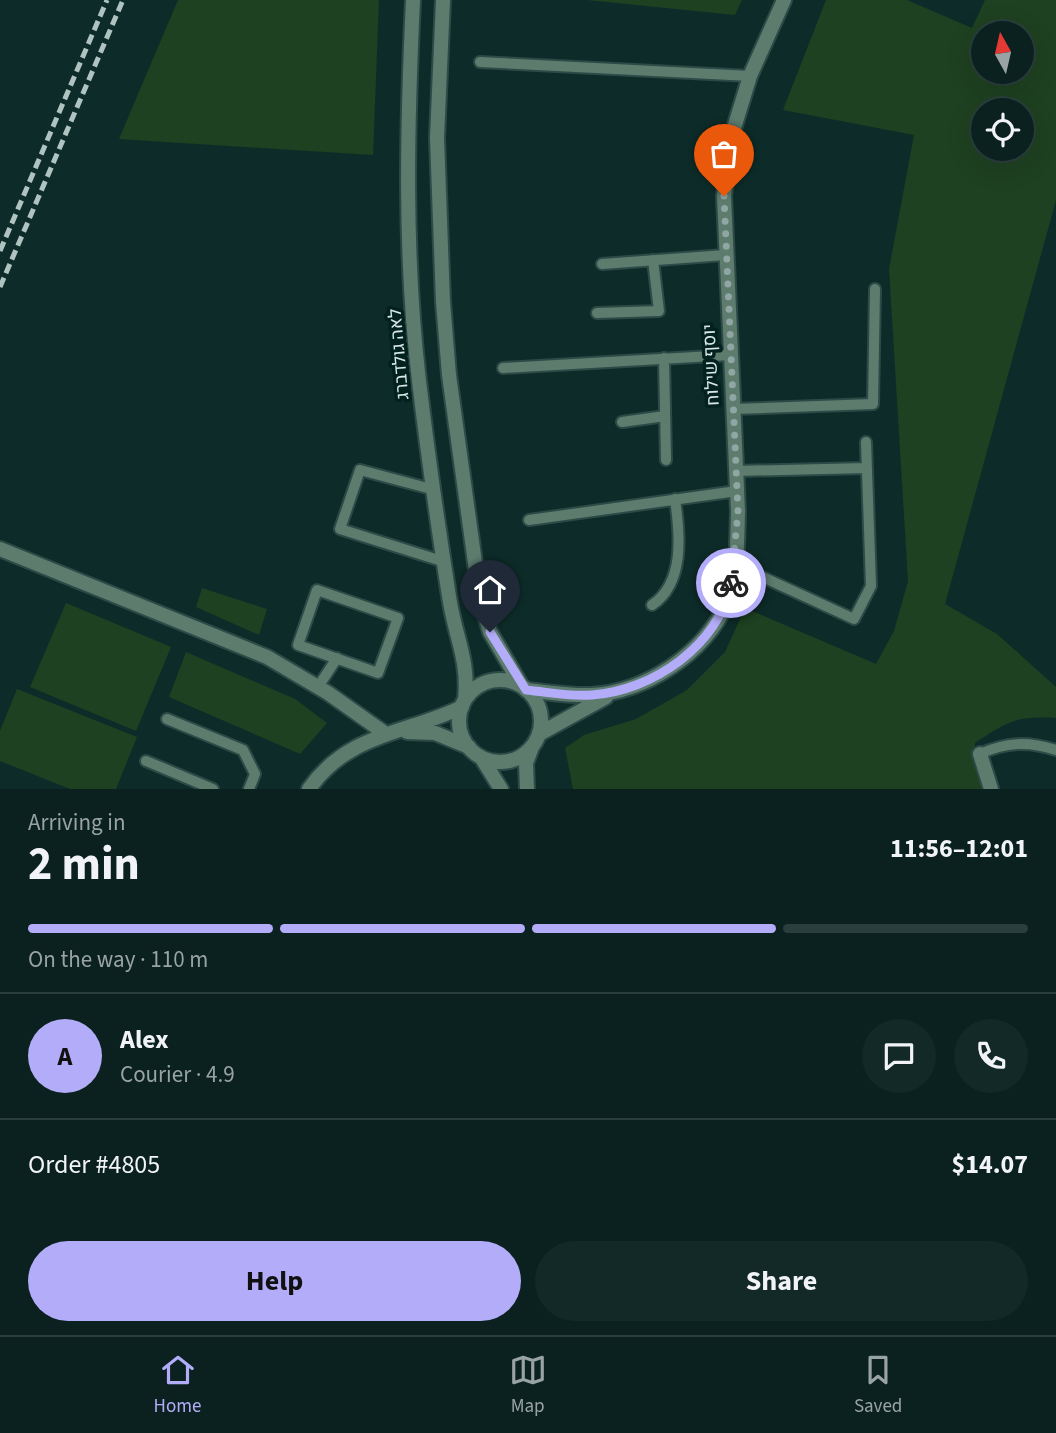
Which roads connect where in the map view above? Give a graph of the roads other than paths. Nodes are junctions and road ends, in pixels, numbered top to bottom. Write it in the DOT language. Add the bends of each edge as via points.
graph roads {
  1 [pos="413,0"];
  2 [pos="443,0"];
  3 [pos="784,0"];
  4 [pos="480,62"];
  5 [pos="750,76"];
  6 [pos="725,255"];
  7 [pos="653,260"];
  8 [pos="601,264"];
  9 [pos="875,289"];
  10 [pos="597,313"];
  11 [pos="730,355"];
  12 [pos="664,358"];
  13 [pos="503,368"];
  14 [pos="733,409"];
  15 [pos="665,416"];
  16 [pos="622,422"];
  17 [pos="866,442"];
  18 [pos="666,460"];
  19 [pos="867,468"];
  20 [pos="736,471"];
  21 [pos="435,490"];
  22 [pos="737,491"];
  23 [pos="675,499"];
  24 [pos="529,520"];
  25 [pos="0,549"];
  26 [pos="445,562"];
  27 [pos="734,564"];
  28 [pos="652,605"];
  29 [pos="337,659"];
  30 [pos="318,687"];
  31 [pos="524,687"];
  32 [pos="626,688"];
  33 [pos="464,704"];
  34 [pos="167,719"];
  35 [pos="389,733"];
  36 [pos="536,741"];
  37 [pos="1056,750"];
  38 [pos="474,751"];
  39 [pos="980,754"];
  40 [pos="146,761"];
  41 [pos="213,789"];
  42 [pos="249,789"];
  43 [pos="309,789"];
  44 [pos="501,789"];
  45 [pos="527,789"];
  46 [pos="991,789"];
  1 -- 21 [label="street, לאה גולדברג" via="407,137 409,225 419,379"];
  2 -- 31 [label="street" via="438,150 449,375 480,599 490,632"];
  3 -- 5 [label="street, יוסף שילוח"];
  4 -- 5 [label="lane"];
  5 -- 6 [label="street, יוסף שילוח" via="731,138 724,196"];
  6 -- 7 [label="lane"];
  6 -- 11 [label="street, יוסף שילוח"];
  7 -- 8 [label="lane"];
  7 -- 10 [label="lane" via="659,311"];
  9 -- 14 [label="lane" via="873,404"];
  11 -- 12 [label="lane"];
  11 -- 14 [label="street, יוסף שילוח"];
  12 -- 13 [label="lane"];
  12 -- 15 [label="lane"];
  14 -- 20 [label="street, יוסף שילוח"];
  15 -- 16 [label="lane"];
  15 -- 18 [label="lane"];
  17 -- 19 [label="lane"];
  19 -- 20 [label="lane"];
  19 -- 27 [label="lane" via="871,586 854,620"];
  20 -- 22 [label="street, יוסף שילוח"];
  21 -- 26 [label="street, לאה גולדברג"];
  21 -- 26 [label="lane" via="360,470 340,529"];
  22 -- 23 [label="lane"];
  22 -- 27 [label="street, יוסף שילוח"];
  23 -- 24 [label="lane"];
  23 -- 28 [label="lane" via="680,537 676,567 664,597"];
  25 -- 30 [label="street" via="244,647"];
  26 -- 33 [label="street, לאה גולדברג" via="468,673"];
  27 -- 32 [label="street, יוסף שילוח" via="728,602 709,632 681,660"];
  29 -- 29 [label="lane" via="378,673 398,618 317,590 298,645"];
  29 -- 30 [label="lane"];
  30 -- 35 [label="street"];
  31 -- 32 [label="street" via="591,695"];
  31 -- 33 [label="street" via="507,680 487,682 474,689"];
  31 -- 36 [label="street" via="539,706"];
  32 -- 36 [label="street" via="570,715"];
  33 -- 35 [label="street"];
  33 -- 38 [label="street" via="459,721 462,735"];
  34 -- 42 [label="lane" via="243,750 255,774"];
  35 -- 38 [label="street" via="435,733"];
  35 -- 43 [label="street" via="334,761"];
  36 -- 38 [label="street" via="508,761"];
  36 -- 45 [label="street" via="526,763"];
  37 -- 39 [label="lane" via="1018,743"];
  38 -- 44 [label="street"];
  39 -- 46 [label="street"];
  40 -- 41 [label="lane"];
}
